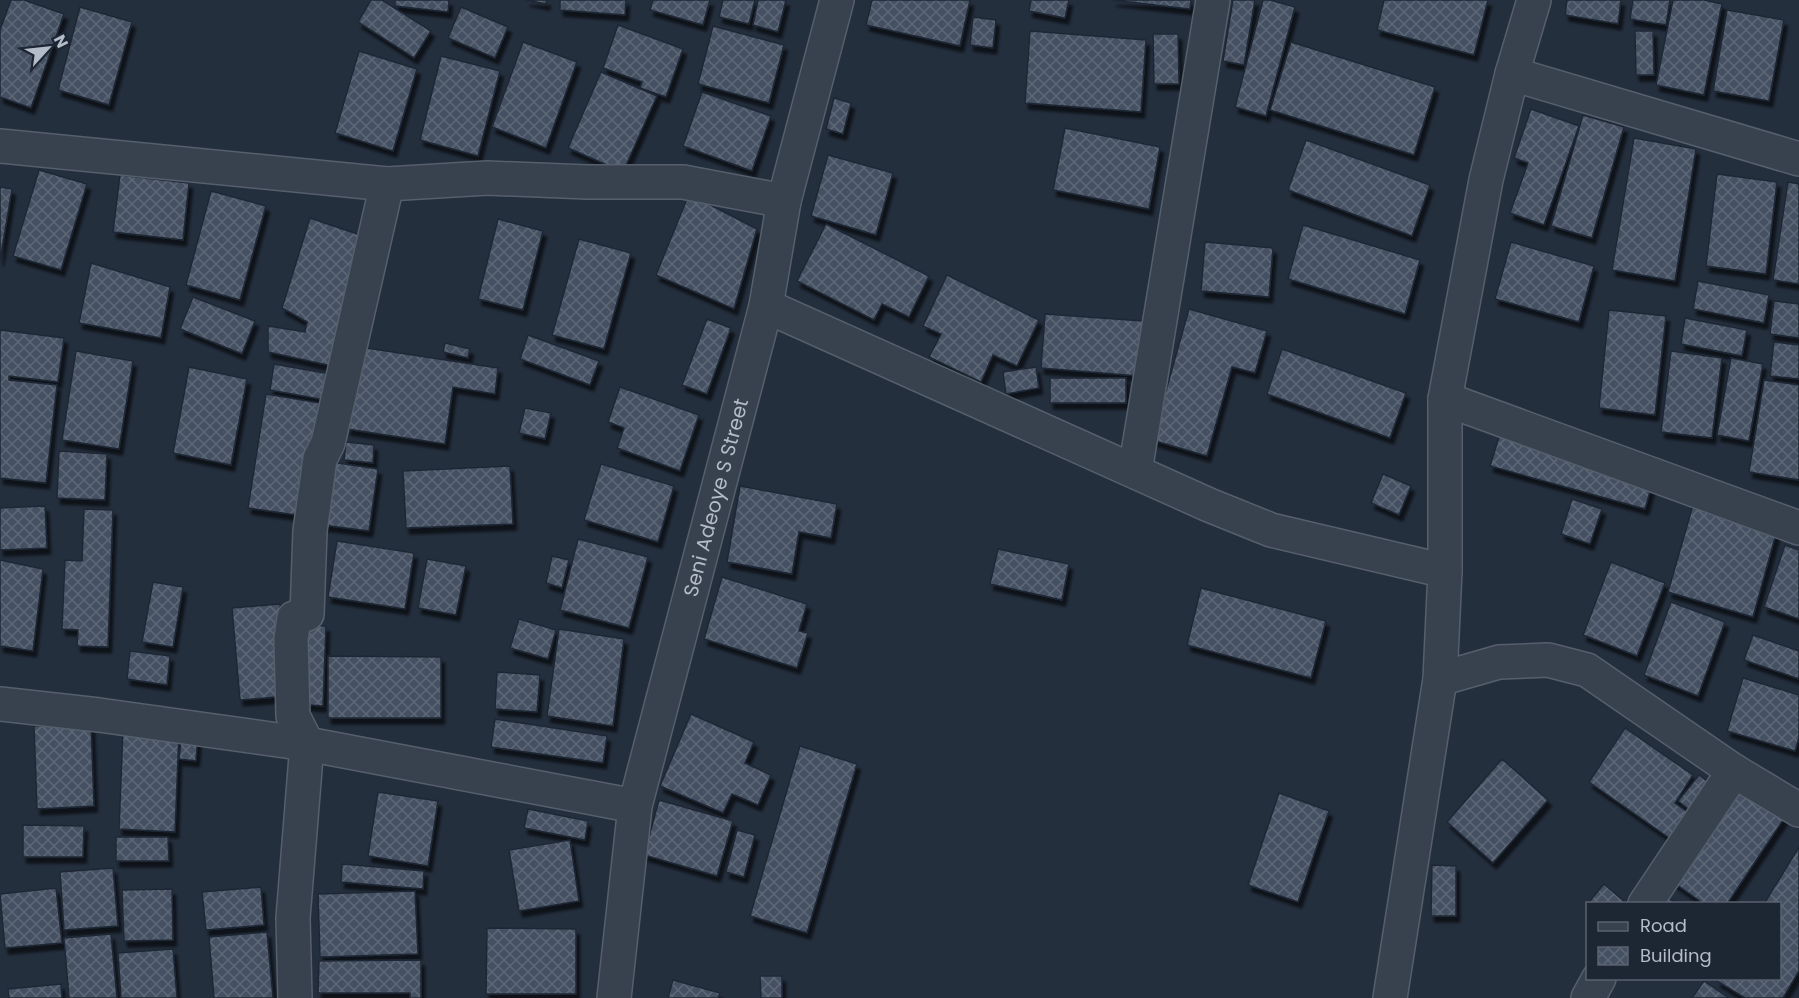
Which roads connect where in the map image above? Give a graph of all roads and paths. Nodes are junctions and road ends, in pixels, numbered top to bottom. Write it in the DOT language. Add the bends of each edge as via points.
graph roads {
  1 [pos="837,0"];
  2 [pos="1212,0"];
  3 [pos="1534,0"];
  4 [pos="1512,74"];
  5 [pos="0,146"];
  6 [pos="1799,159"];
  7 [pos="387,184"];
  8 [pos="784,201"];
  9 [pos="766,306"];
  10 [pos="1444,399"];
  11 [pos="1135,471"];
  12 [pos="1799,528"];
  13 [pos="1445,571"];
  14 [pos="1440,679"];
  15 [pos="0,704"];
  16 [pos="307,744"];
  17 [pos="1734,771"];
  18 [pos="635,806"];
  19 [pos="1799,810"];
  20 [pos="1646,902"];
  21 [pos="1598,980"];
  22 [pos="1391,997"];
  23 [pos="295,998"];
  24 [pos="614,998"];
  25 [pos="1588,998"];
  1 -- 8 [label="street, Seni Adeoye S Street"];
  2 -- 11 [label="street"];
  3 -- 4 [label="street"];
  4 -- 6 [label="street"];
  4 -- 10 [label="street" via="1486,180"];
  5 -- 7 [label="street"];
  7 -- 8 [label="street" via="487,178 683,182"];
  7 -- 16 [label="street" via="328,442 320,459 310,531 307,614 294,618 291,639 293,716"];
  8 -- 9 [label="street, Seni Adeoye S Street"];
  9 -- 11 [label="street"];
  9 -- 18 [label="street, Seni Adeoye S Street"];
  10 -- 12 [label="street"];
  10 -- 13 [label="street"];
  11 -- 13 [label="street" via="1271,530"];
  13 -- 14 [label="street"];
  14 -- 17 [label="street" via="1499,662 1548,660 1587,670"];
  14 -- 22 [label="street"];
  15 -- 16 [label="street"];
  16 -- 18 [label="street"];
  16 -- 23 [label="street" via="293,918"];
  17 -- 19 [label="street"];
  17 -- 20 [label="street"];
  18 -- 24 [label="street, Seni Adeoye S Street"];
  21 -- 25 [label="street"];
}
